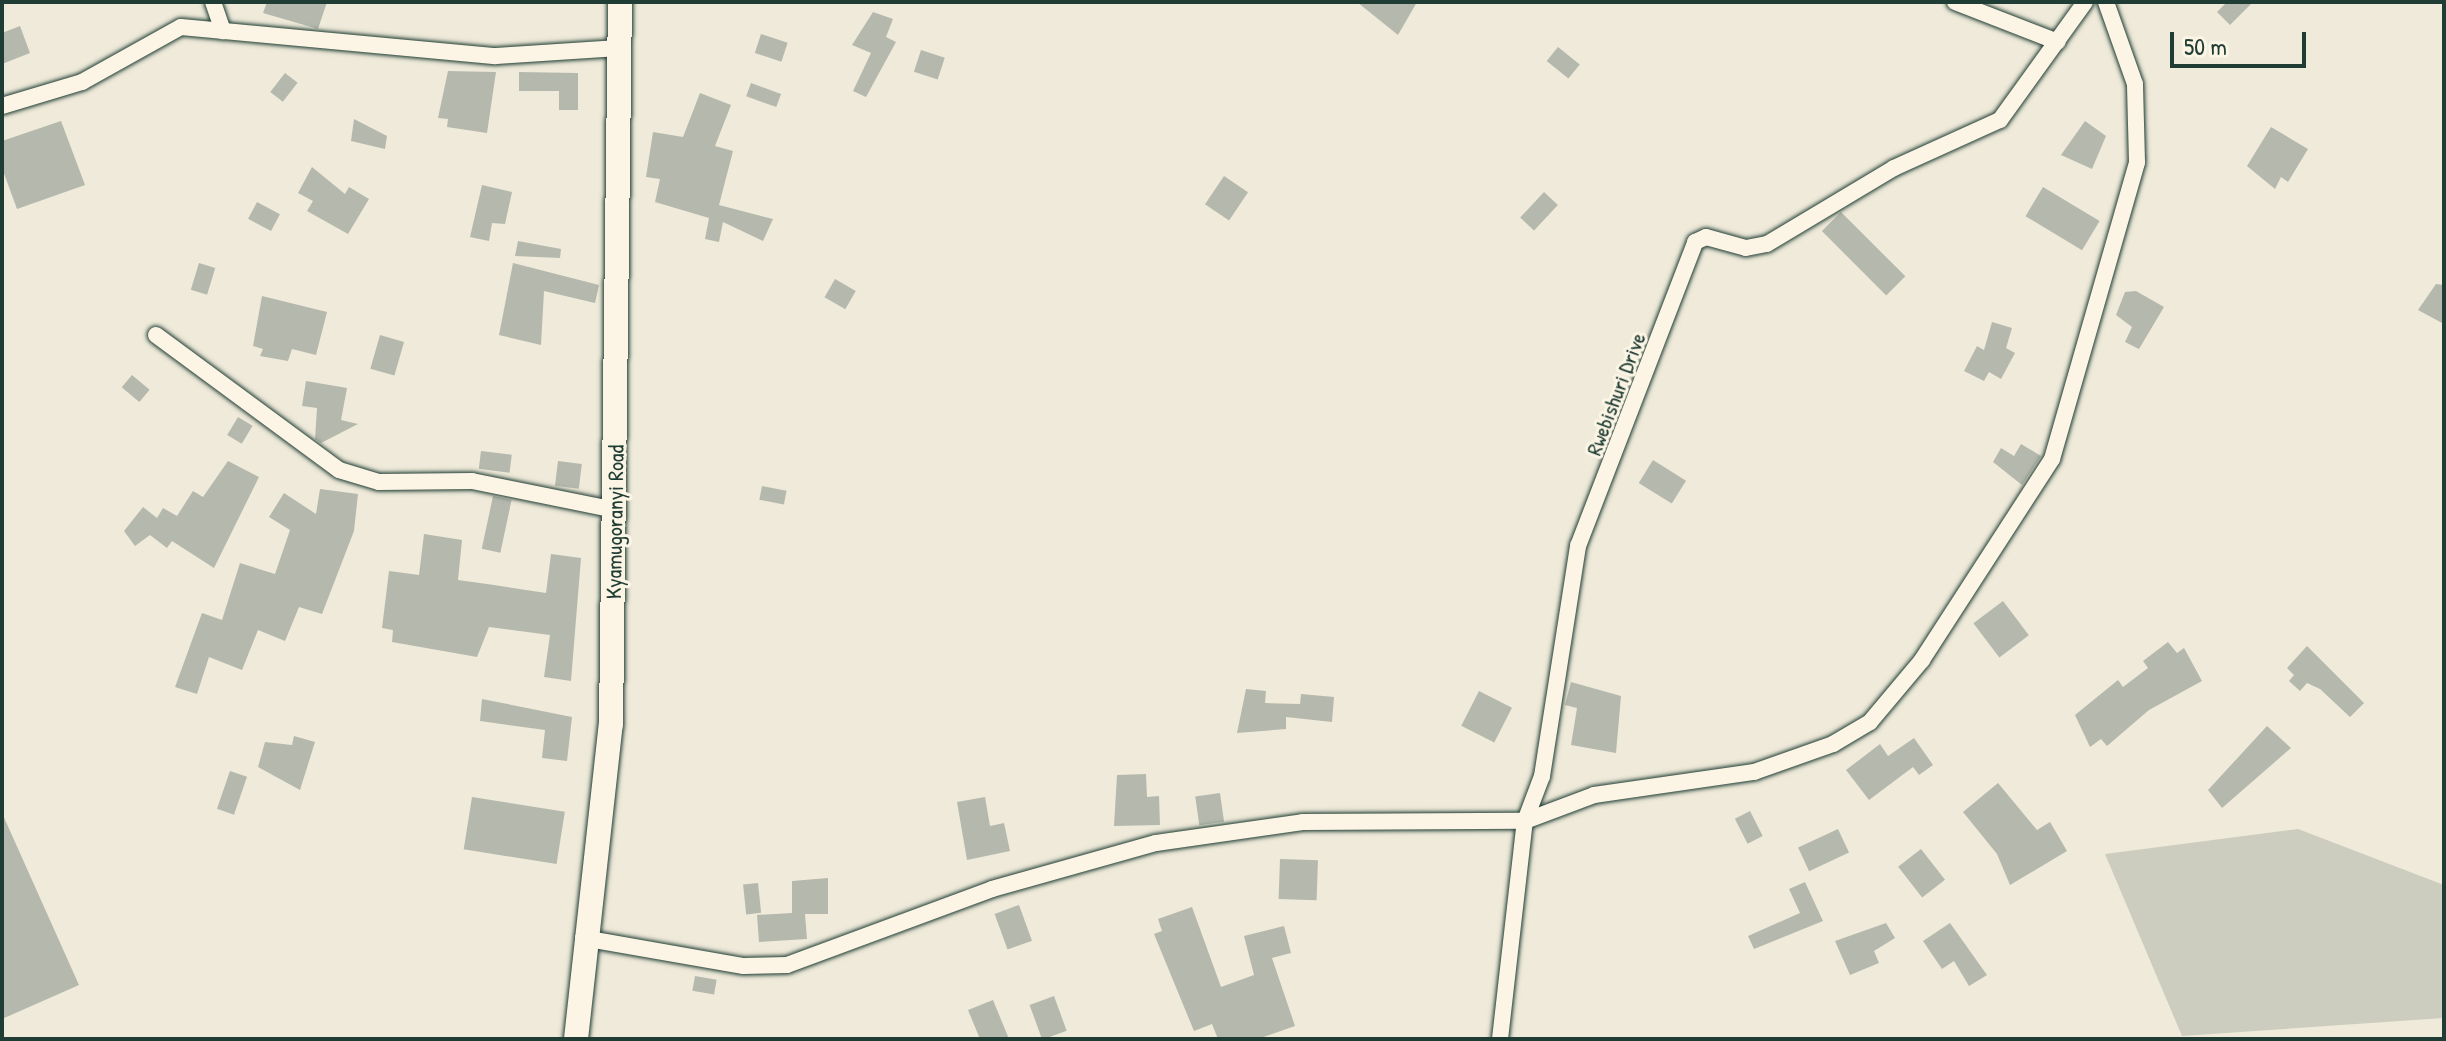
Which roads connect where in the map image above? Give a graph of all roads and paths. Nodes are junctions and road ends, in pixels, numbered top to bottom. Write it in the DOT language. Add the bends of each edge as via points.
graph roads {
  1 [pos="213,2"];
  2 [pos="620,2"];
  3 [pos="1955,2"];
  4 [pos="2085,2"];
  5 [pos="2106,2"];
  6 [pos="223,31"];
  7 [pos="2058,42"];
  8 [pos="619,48"];
  9 [pos="2,106"];
  10 [pos="156,335"];
  11 [pos="616,510"];
  12 [pos="1525,821"];
  13 [pos="583,938"];
  14 [pos="576,1039"];
  15 [pos="1500,1039"];
  1 -- 6 [label="street"];
  2 -- 8 [label="street, Kyamugoranyi Road"];
  3 -- 7 [label="street"];
  4 -- 7 [label="street, Rwebishuri Drive"];
  5 -- 12 [label="street" via="2135,84 2137,162 2052,459 1922,660 1870,722 1833,744 1754,772 1594,795"];
  6 -- 8 [label="street" via="496,56"];
  6 -- 9 [label="street" via="181,27 159,33 109,69"];
  7 -- 12 [label="street, Rwebishuri Drive" via="1989,126 1894,168 1767,244 1746,248 1706,237 1695,242 1578,546 1542,776"];
  8 -- 11 [label="street, Kyamugoranyi Road"];
  10 -- 11 [label="street" via="339,470 379,482 472,481"];
  11 -- 13 [label="street, Kyamugoranyi Road" via="611,724"];
  12 -- 13 [label="street" via="1303,822 1156,843 992,889 787,965 744,966"];
  12 -- 15 [label="street, Rwebishuri Drive"];
  13 -- 14 [label="street, Kyamugoranyi Road"];
}
